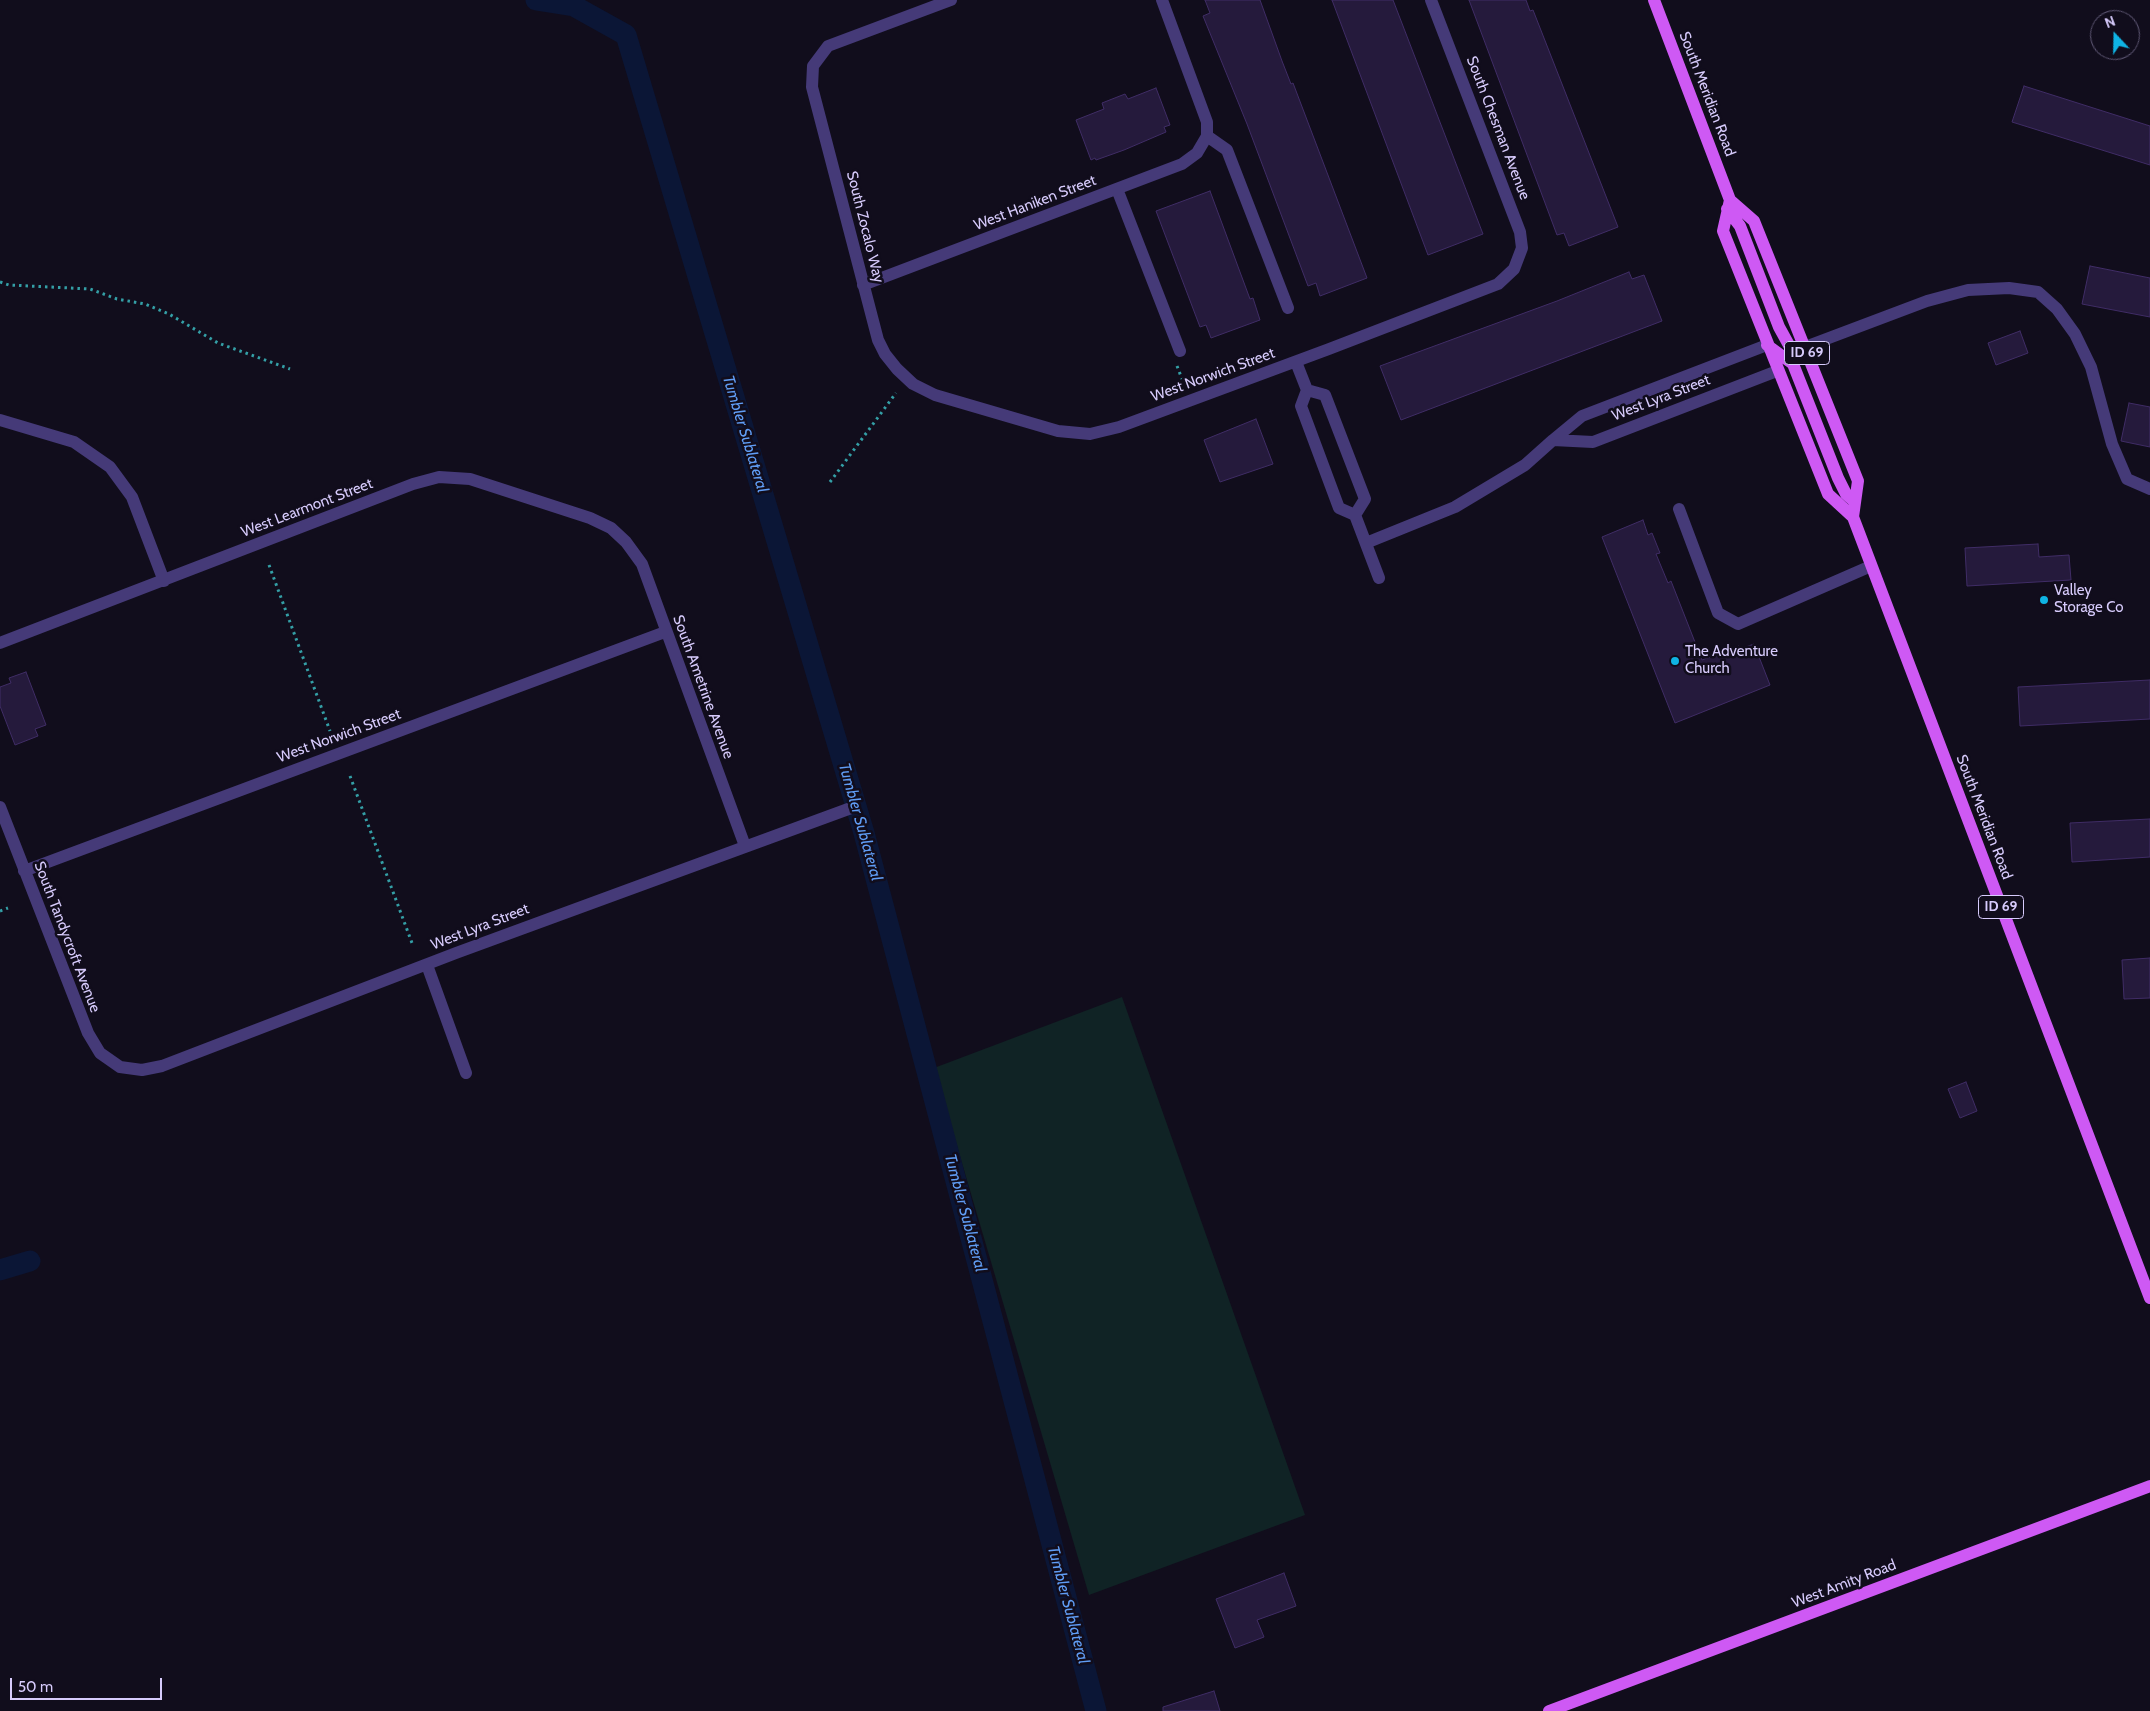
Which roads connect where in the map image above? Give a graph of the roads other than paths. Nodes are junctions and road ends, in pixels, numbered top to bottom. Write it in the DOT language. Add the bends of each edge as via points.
graph roads {
  1 [pos="951,0"];
  2 [pos="1162,0"];
  3 [pos="1432,0"];
  4 [pos="1654,0"];
  5 [pos="1207,136"];
  6 [pos="1117,189"];
  7 [pos="1728,204"];
  8 [pos="1514,270"];
  9 [pos="863,285"];
  10 [pos="1288,308"];
  11 [pos="1767,345"];
  12 [pos="1805,347"];
  13 [pos="1180,351"];
  14 [pos="1296,362"];
  15 [pos="1778,371"];
  16 [pos="914,384"];
  17 [pos="1307,390"];
  18 [pos="0,420"];
  19 [pos="1553,440"];
  20 [pos="2150,488"];
  21 [pos="1855,502"];
  22 [pos="1678,509"];
  23 [pos="1355,515"];
  24 [pos="1852,517"];
  25 [pos="626,542"];
  26 [pos="1366,543"];
  27 [pos="1871,566"];
  28 [pos="1379,578"];
  29 [pos="164,580"];
  30 [pos="665,632"];
  31 [pos="0,643"];
  32 [pos="0,807"];
  33 [pos="850,808"];
  34 [pos="745,846"];
  35 [pos="24,871"];
  36 [pos="427,965"];
  37 [pos="120,1067"];
  38 [pos="466,1073"];
  39 [pos="2150,1298"];
  40 [pos="2150,1486"];
  41 [pos="1550,1711"];
  1 -- 9 [label="street, South Zocalo Way" via="828,46 813,66 812,88"];
  2 -- 5 [label="street" via="1207,122"];
  3 -- 8 [label="street, South Chesman Avenue" via="1520,232 1522,248"];
  4 -- 7 [label="main road, South Meridian Road / ID 69"];
  5 -- 6 [label="street, West Haniken Street" via="1197,153 1182,164"];
  5 -- 10 [label="street" via="1227,150"];
  6 -- 9 [label="street, West Haniken Street"];
  6 -- 13 [label="street"];
  7 -- 11 [label="main road, South Meridian Road / ID 69" via="1723,231"];
  7 -- 12 [label="main road, South Meridian Road / ID 69" via="1754,221"];
  8 -- 14 [label="street, West Norwich Street" via="1498,284"];
  9 -- 16 [label="street, South Zocalo Way" via="885,354"];
  11 -- 15 [label="main road, South Meridian Road / ID 69"];
  11 -- 19 [label="street, West Lyra Street" via="1582,416"];
  11 -- 21 [label="main road" via="1793,364 1838,478 1846,494"];
  12 -- 20 [label="street" via="1927,301 1968,290 2009,288 2038,292 2057,308 2075,334 2091,367 2112,444 2127,479"];
  12 -- 21 [label="main road, South Meridian Road / ID 69" via="1858,481"];
  14 -- 16 [label="street, West Norwich Street" via="1119,427 1090,434 1058,431 936,395"];
  14 -- 17 [label="street"];
  15 -- 19 [label="street, West Lyra Street" via="1593,442"];
  15 -- 24 [label="main road, South Meridian Road / ID 69" via="1828,494"];
  17 -- 23 [label="street" via="1301,406 1339,508"];
  17 -- 23 [label="street" via="1325,395 1365,499"];
  18 -- 29 [label="street" via="74,442 110,467 132,497"];
  19 -- 26 [label="street, West Lyra Street" via="1525,465 1455,507"];
  21 -- 24 [label="main road, South Meridian Road / ID 69"];
  22 -- 27 [label="street" via="1718,613 1738,624"];
  23 -- 26 [label="street"];
  24 -- 27 [label="main road, South Meridian Road / ID 69"];
  25 -- 29 [label="street, West Learmont Street" via="610,528 590,518 470,479 440,477 413,484"];
  25 -- 30 [label="street, South Ametrine Avenue" via="642,564"];
  26 -- 28 [label="street"];
  27 -- 39 [label="main road, South Meridian Road / ID 69"];
  29 -- 31 [label="street, West Learmont Street"];
  30 -- 34 [label="street, South Ametrine Avenue"];
  30 -- 35 [label="street, West Norwich Street"];
  32 -- 35 [label="street, South Tandycroft Avenue"];
  33 -- 34 [label="street, West Lyra Street"];
  34 -- 36 [label="street, West Lyra Street"];
  35 -- 37 [label="street, South Tandycroft Avenue" via="88,1033 100,1052"];
  36 -- 37 [label="street, West Lyra Street" via="162,1066 142,1070"];
  36 -- 38 [label="street"];
  40 -- 41 [label="main road, West Amity Road"];
}
